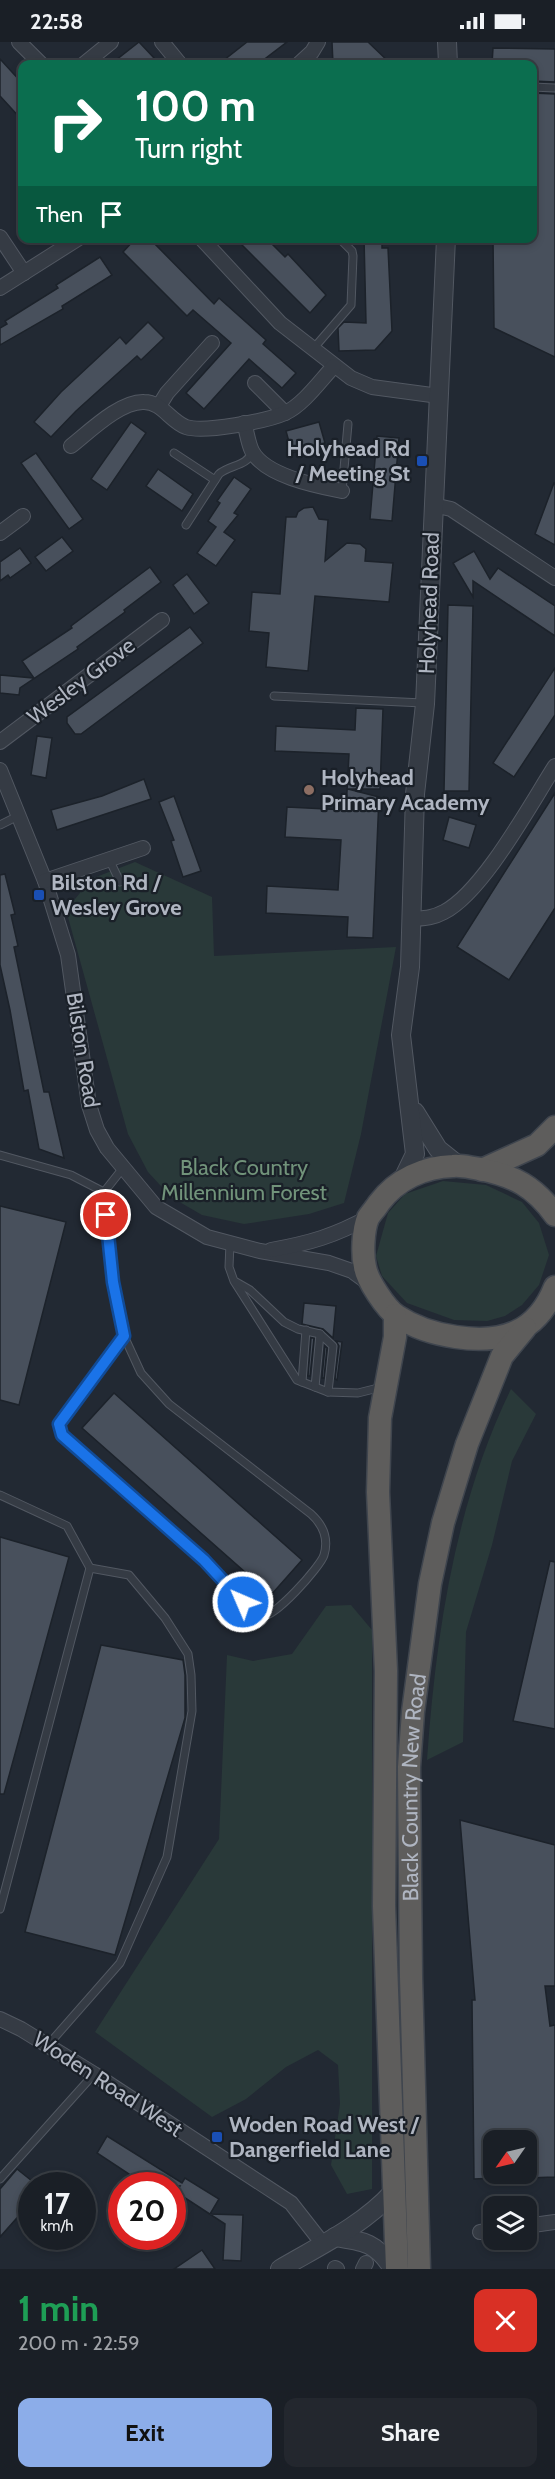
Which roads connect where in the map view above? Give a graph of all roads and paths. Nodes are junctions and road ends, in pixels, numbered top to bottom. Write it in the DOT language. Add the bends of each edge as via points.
graph roads {
  1 [pos="19,42"];
  2 [pos="111,42"];
  3 [pos="162,42"];
  4 [pos="318,42"];
  5 [pos="447,42"];
  6 [pos="37,60"];
  7 [pos="89,60"];
  8 [pos="177,60"];
  9 [pos="303,60"];
  10 [pos="448,60"];
  11 [pos="537,87"];
  12 [pos="555,88"];
  13 [pos="0,237"];
  14 [pos="71,243"];
  15 [pos="206,243"];
  16 [pos="344,243"];
  17 [pos="446,243"];
  18 [pos="24,273"];
  19 [pos="0,288"];
  20 [pos="212,343"];
  21 [pos="313,349"];
  22 [pos="334,366"];
  23 [pos="255,383"];
  24 [pos="439,396"];
  25 [pos="159,406"];
  26 [pos="285,413"];
  27 [pos="244,423"];
  28 [pos="348,424"];
  29 [pos="71,446"];
  30 [pos="252,452"];
  31 [pos="174,453"];
  32 [pos="215,480"];
  33 [pos="342,491"];
  34 [pos="433,506"];
  35 [pos="23,516"];
  36 [pos="186,525"];
  37 [pos="0,533"];
  38 [pos="555,578"];
  39 [pos="162,620"];
  40 [pos="274,696"];
  41 [pos="425,704"];
  42 [pos="0,742"];
  43 [pos="555,766"];
  44 [pos="0,770"];
  45 [pos="20,815"];
  46 [pos="0,825"];
  47 [pos="143,848"];
  48 [pos="109,859"];
  49 [pos="45,881"];
  50 [pos="120,882"];
  51 [pos="412,919"];
  52 [pos="407,1097"];
  53 [pos="555,1127"];
  54 [pos="0,1155"];
  55 [pos="458,1165"];
  56 [pos="123,1168"];
  57 [pos="482,1170"];
  58 [pos="402,1181"];
  59 [pos="104,1192"];
  60 [pos="555,1215"];
  61 [pos="369,1217"];
  62 [pos="230,1243"];
  63 [pos="260,1251"];
  64 [pos="234,1281"];
  65 [pos="374,1287"];
  66 [pos="555,1287"];
  67 [pos="394,1315"];
  68 [pos="539,1319"];
  69 [pos="306,1330"];
  70 [pos="320,1334"];
  71 [pos="124,1336"];
  72 [pos="302,1382"];
  73 [pos="387,1386"];
  74 [pos="315,1387"];
  75 [pos="328,1392"];
  76 [pos="0,1495"];
  77 [pos="90,1568"];
  78 [pos="0,1909"];
  79 [pos="0,2019"];
  80 [pos="48,2045"];
  81 [pos="94,2074"];
  82 [pos="0,2179"];
  83 [pos="393,2192"];
  84 [pos="555,2222"];
  85 [pos="537,2224"];
  86 [pos="329,2241"];
  87 [pos="280,2269"];
  88 [pos="395,2269"];
  89 [pos="419,2269"];
  1 -- 6 [label="street"];
  2 -- 7 [label="street"];
  3 -- 8 [label="street"];
  4 -- 9 [label="street"];
  5 -- 10 [label="street"];
  11 -- 12 [label="lane"];
  13 -- 18 [label="street"];
  14 -- 18 [label="street"];
  15 -- 21 [label="street" via="279,323"];
  16 -- 21 [label="lane" via="353,255 351,305"];
  17 -- 24 [label="street, Holyhead Road"];
  18 -- 19 [label="street"];
  20 -- 25 [label="street"];
  21 -- 22 [label="street"];
  22 -- 24 [label="street" via="372,387"];
  22 -- 26 [label="street"];
  23 -- 26 [label="street"];
  24 -- 34 [label="street, Holyhead Road"];
  25 -- 27 [label="street" via="189,428"];
  25 -- 29 [label="street" via="142,401 128,406"];
  26 -- 27 [label="street"];
  27 -- 30 [label="street"];
  28 -- 33 [label="lane"];
  30 -- 32 [label="lane" via="247,461 224,470"];
  30 -- 33 [label="street" via="296,481"];
  31 -- 32 [label="lane"];
  32 -- 36 [label="lane"];
  34 -- 38 [label="street" via="451,509"];
  34 -- 41 [label="street, Holyhead Road"];
  35 -- 37 [label="street"];
  39 -- 42 [label="street, Wesley Grove"];
  40 -- 41 [label="lane"];
  41 -- 51 [label="street, Holyhead Road" via="415,794"];
  43 -- 51 [label="street" via="483,877 446,911"];
  44 -- 45 [label="street, Bilston Road"];
  45 -- 46 [label="lane"];
  45 -- 49 [label="street, Bilston Road"];
  47 -- 48 [label="street"];
  48 -- 49 [label="street"];
  48 -- 50 [label="lane"];
  49 -- 56 [label="street, Bilston Road" via="68,955 89,1105 106,1148"];
  51 -- 52 [label="street, Holyhead Road" via="414,1034 405,1077"];
  52 -- 55 [label="street, Holyhead Road" via="438,1149"];
  52 -- 58 [label="street, Holyhead Road" via="415,1154"];
  53 -- 57 [label="highway" via="537,1144"];
  54 -- 59 [label="lane" via="71,1175"];
  55 -- 57 [label="highway"];
  55 -- 58 [label="highway" via="432,1166"];
  56 -- 59 [label="lane"];
  56 -- 62 [label="street, Bilston Road" via="156,1207 207,1237"];
  57 -- 60 [label="highway" via="519,1180 547,1203"];
  58 -- 61 [label="highway"];
  59 -- 71 [label="lane" via="113,1282"];
  61 -- 63 [label="street, Bilston Road" via="311,1243"];
  61 -- 65 [label="highway" via="365,1268"];
  62 -- 63 [label="street, Bilston Road"];
  62 -- 64 [label="lane" via="229,1267"];
  63 -- 65 [label="street, Bilston Road" via="343,1267"];
  64 -- 69 [label="lane" via="250,1290 284,1322"];
  64 -- 72 [label="lane" via="287,1366"];
  65 -- 67 [label="highway"];
  66 -- 68 [label="highway, Black Country New Road"];
  67 -- 68 [label="highway" via="419,1329 478,1340 495,1339"];
  67 -- 73 [label="highway, Black Country New Road" via="395,1337"];
  68 -- 89 [label="highway, Black Country New Road" via="502,1356 467,1444 443,1523 430,1584 413,1712 409,1767 411,1966"];
  69 -- 70 [label="lane"];
  69 -- 72 [label="lane"];
  70 -- 74 [label="lane"];
  70 -- 75 [label="lane" via="333,1346"];
  71 -- 71 [label="lane" via="59,1424 62,1435 204,1560 243,1602 261,1617 267,1617 321,1562 326,1545 323,1528 311,1514 169,1404 141,1373"];
  72 -- 74 [label="lane"];
  73 -- 75 [label="lane" via="358,1393"];
  73 -- 83 [label="highway, Black Country New Road" via="380,1418 378,1492 386,1671 384,1906"];
  74 -- 75 [label="lane"];
  76 -- 77 [label="lane" via="67,1526"];
  77 -- 78 [label="lane"];
  77 -- 80 [label="lane" via="129,1575 165,1618 188,1654 192,1711 167,1857 154,1888 120,1963"];
  79 -- 80 [label="street, Woden Road West"];
  80 -- 81 [label="street, Woden Road West"];
  81 -- 82 [label="lane"];
  81 -- 86 [label="street, Woden Road West" via="291,2203"];
  83 -- 86 [label="street"];
  83 -- 88 [label="highway, Black Country New Road"];
  84 -- 85 [label="street"];
  86 -- 87 [label="street"];
  86 -- 88 [label="street" via="361,2240 384,2254"];
}
